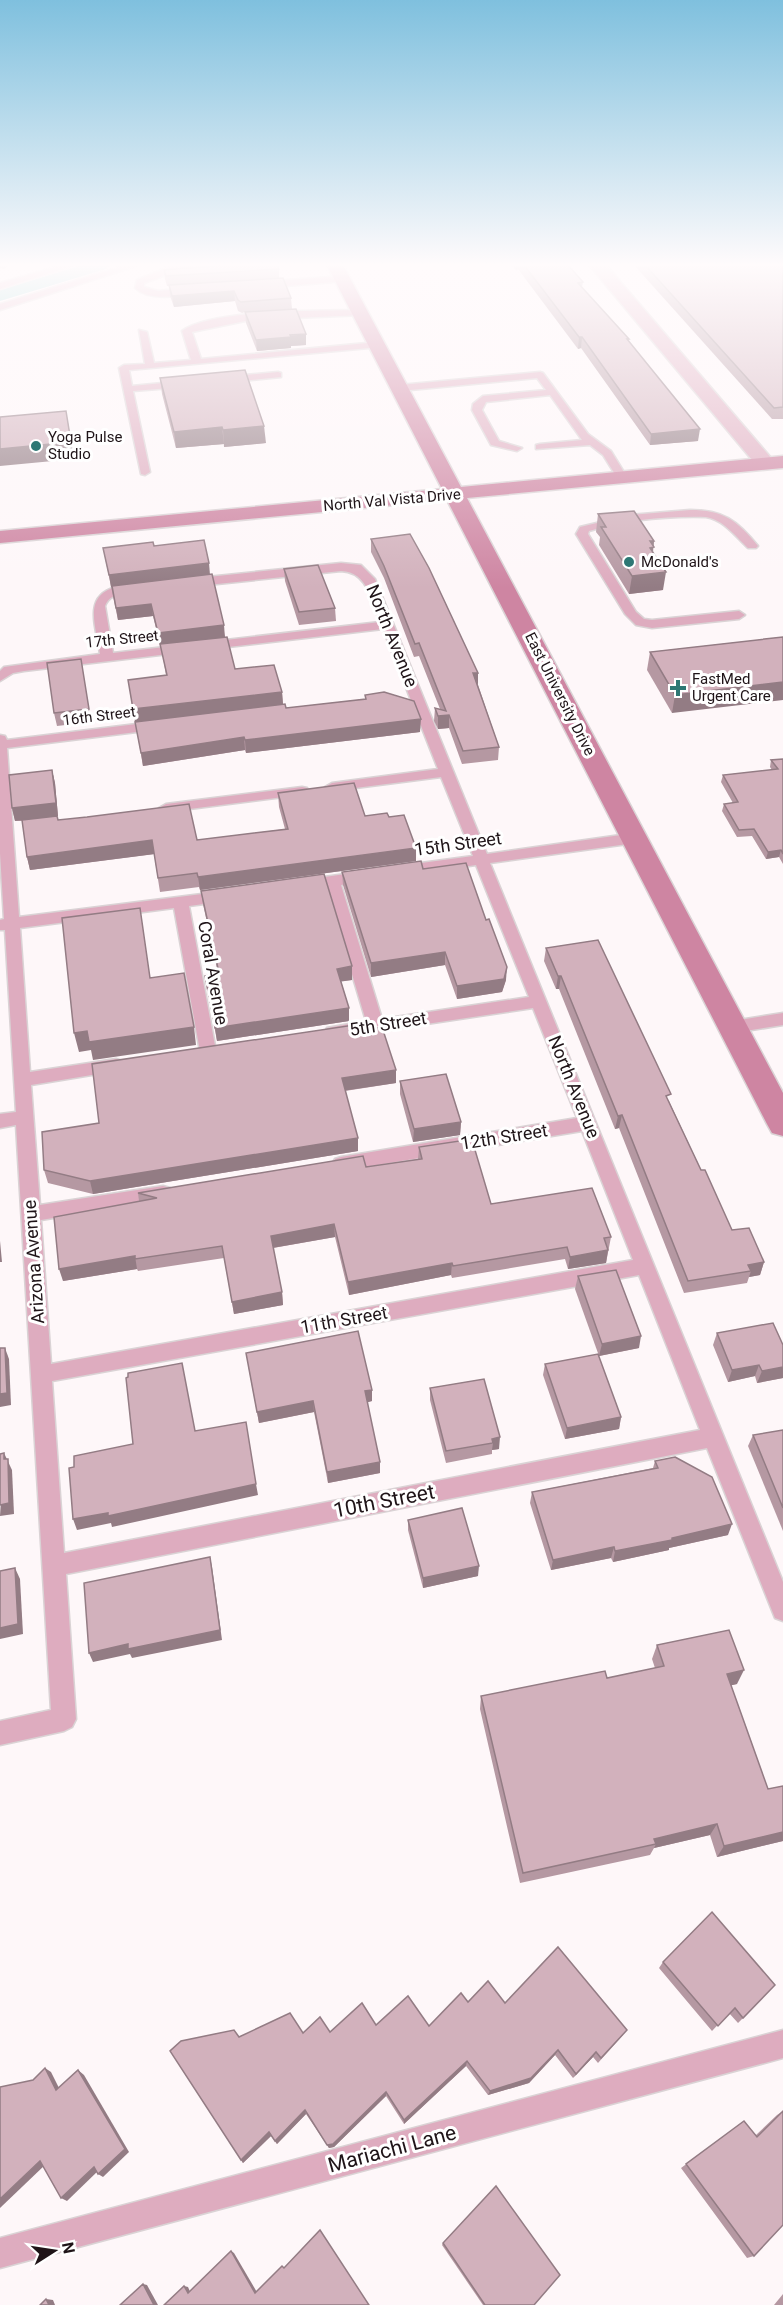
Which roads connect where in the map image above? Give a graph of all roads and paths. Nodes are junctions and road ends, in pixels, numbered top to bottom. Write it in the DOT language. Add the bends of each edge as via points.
graph roads {
  1 [pos="125,373"];
  2 [pos="392,373"];
  3 [pos="694,373"];
  4 [pos="278,375"];
  5 [pos="208,382"];
  6 [pos="197,383"];
  7 [pos="400,388"];
  8 [pos="128,389"];
  9 [pos="552,392"];
  10 [pos="591,442"];
  11 [pos="540,447"];
  12 [pos="518,448"];
  13 [pos="774,462"];
  14 [pos="145,472"];
  15 [pos="622,477"];
  16 [pos="455,494"];
  17 [pos="0,537"];
  18 [pos="752,546"];
  19 [pos="173,585"];
  20 [pos="150,587"];
  21 [pos="739,615"];
  22 [pos="388,625"];
  23 [pos="107,657"];
  24 [pos="2,675"];
  25 [pos="178,723"];
  26 [pos="0,740"];
  27 [pos="0,745"];
  28 [pos="447,772"];
  29 [pos="157,809"];
  30 [pos="635,838"];
  31 [pos="483,860"];
  32 [pos="332,881"];
  33 [pos="286,887"];
  34 [pos="239,894"];
  35 [pos="180,902"];
  36 [pos="6,924"];
  37 [pos="539,1001"];
  38 [pos="783,1019"];
  39 [pos="376,1025"];
  40 [pos="733,1028"];
  41 [pos="320,1034"];
  42 [pos="208,1051"];
  43 [pos="138,1062"];
  44 [pos="22,1080"];
  45 [pos="24,1117"];
  46 [pos="0,1120"];
  47 [pos="588,1123"];
  48 [pos="783,1124"];
  49 [pos="321,1167"];
  50 [pos="181,1190"];
  51 [pos="30,1214"];
  52 [pos="646,1266"];
  53 [pos="42,1374"];
  54 [pos="714,1437"];
  55 [pos="54,1566"];
  56 [pos="783,1610"];
  57 [pos="0,1733"];
  58 [pos="783,2044"];
  59 [pos="0,2253"];
  1 -- 8 [label="lane"];
  2 -- 7 [label="main road, East University Drive"];
  3 -- 13 [label="street"];
  4 -- 5 [label="lane"];
  6 -- 8 [label="lane"];
  7 -- 9 [label="lane" via="540,375"];
  7 -- 16 [label="main road, East University Drive"];
  8 -- 14 [label="lane"];
  9 -- 10 [label="lane"];
  9 -- 12 [label="lane" via="483,399 478,404 477,410 495,443"];
  10 -- 11 [label="lane"];
  10 -- 15 [label="lane" via="607,453"];
  13 -- 15 [label="main road, North Val Vista Drive"];
  15 -- 16 [label="main road, North Val Vista Drive"];
  16 -- 17 [label="main road, North Val Vista Drive"];
  16 -- 30 [label="main road, East University Drive"];
  18 -- 21 [label="lane" via="733,529 704,519 653,523 637,519 597,524 584,529 582,534 631,614 640,622"];
  19 -- 22 [label="lane, North Avenue" via="335,567 357,568 369,579"];
  20 -- 23 [label="lane" via="105,595 99,606"];
  22 -- 23 [label="lane, 17th Street"];
  22 -- 28 [label="lane, North Avenue" via="410,695"];
  23 -- 24 [label="lane, 17th Street" via="24,666"];
  25 -- 27 [label="lane, 16th Street"];
  26 -- 27 [label="lane, Arizona Avenue"];
  27 -- 36 [label="lane, Arizona Avenue" via="12,828"];
  28 -- 29 [label="lane"];
  28 -- 31 [label="lane, North Avenue"];
  30 -- 31 [label="lane, 15th Street"];
  30 -- 40 [label="main road, East University Drive"];
  31 -- 32 [label="lane, 15th Street"];
  31 -- 37 [label="lane, North Avenue"];
  32 -- 33 [label="lane, 15th Street"];
  32 -- 39 [label="lane"];
  34 -- 35 [label="lane"];
  35 -- 36 [label="lane"];
  35 -- 42 [label="lane, Coral Avenue"];
  36 -- 44 [label="lane, Arizona Avenue"];
  37 -- 39 [label="lane, 5th Street"];
  37 -- 47 [label="lane, North Avenue"];
  38 -- 40 [label="lane"];
  39 -- 41 [label="lane, 5th Street"];
  40 -- 48 [label="main road, East University Drive"];
  43 -- 44 [label="lane"];
  44 -- 45 [label="lane, Arizona Avenue"];
  45 -- 46 [label="lane"];
  45 -- 51 [label="lane, Arizona Avenue"];
  47 -- 49 [label="lane, 12th Street"];
  47 -- 52 [label="lane, North Avenue"];
  50 -- 51 [label="lane"];
  51 -- 53 [label="lane, Arizona Avenue"];
  52 -- 53 [label="lane, 11th Street"];
  52 -- 54 [label="lane, North Avenue"];
  53 -- 55 [label="lane, Arizona Avenue"];
  54 -- 55 [label="lane, 10th Street"];
  54 -- 56 [label="lane, North Avenue"];
  55 -- 57 [label="lane, Arizona Avenue" via="64,1719"];
  58 -- 59 [label="lane, Mariachi Lane"];
}
